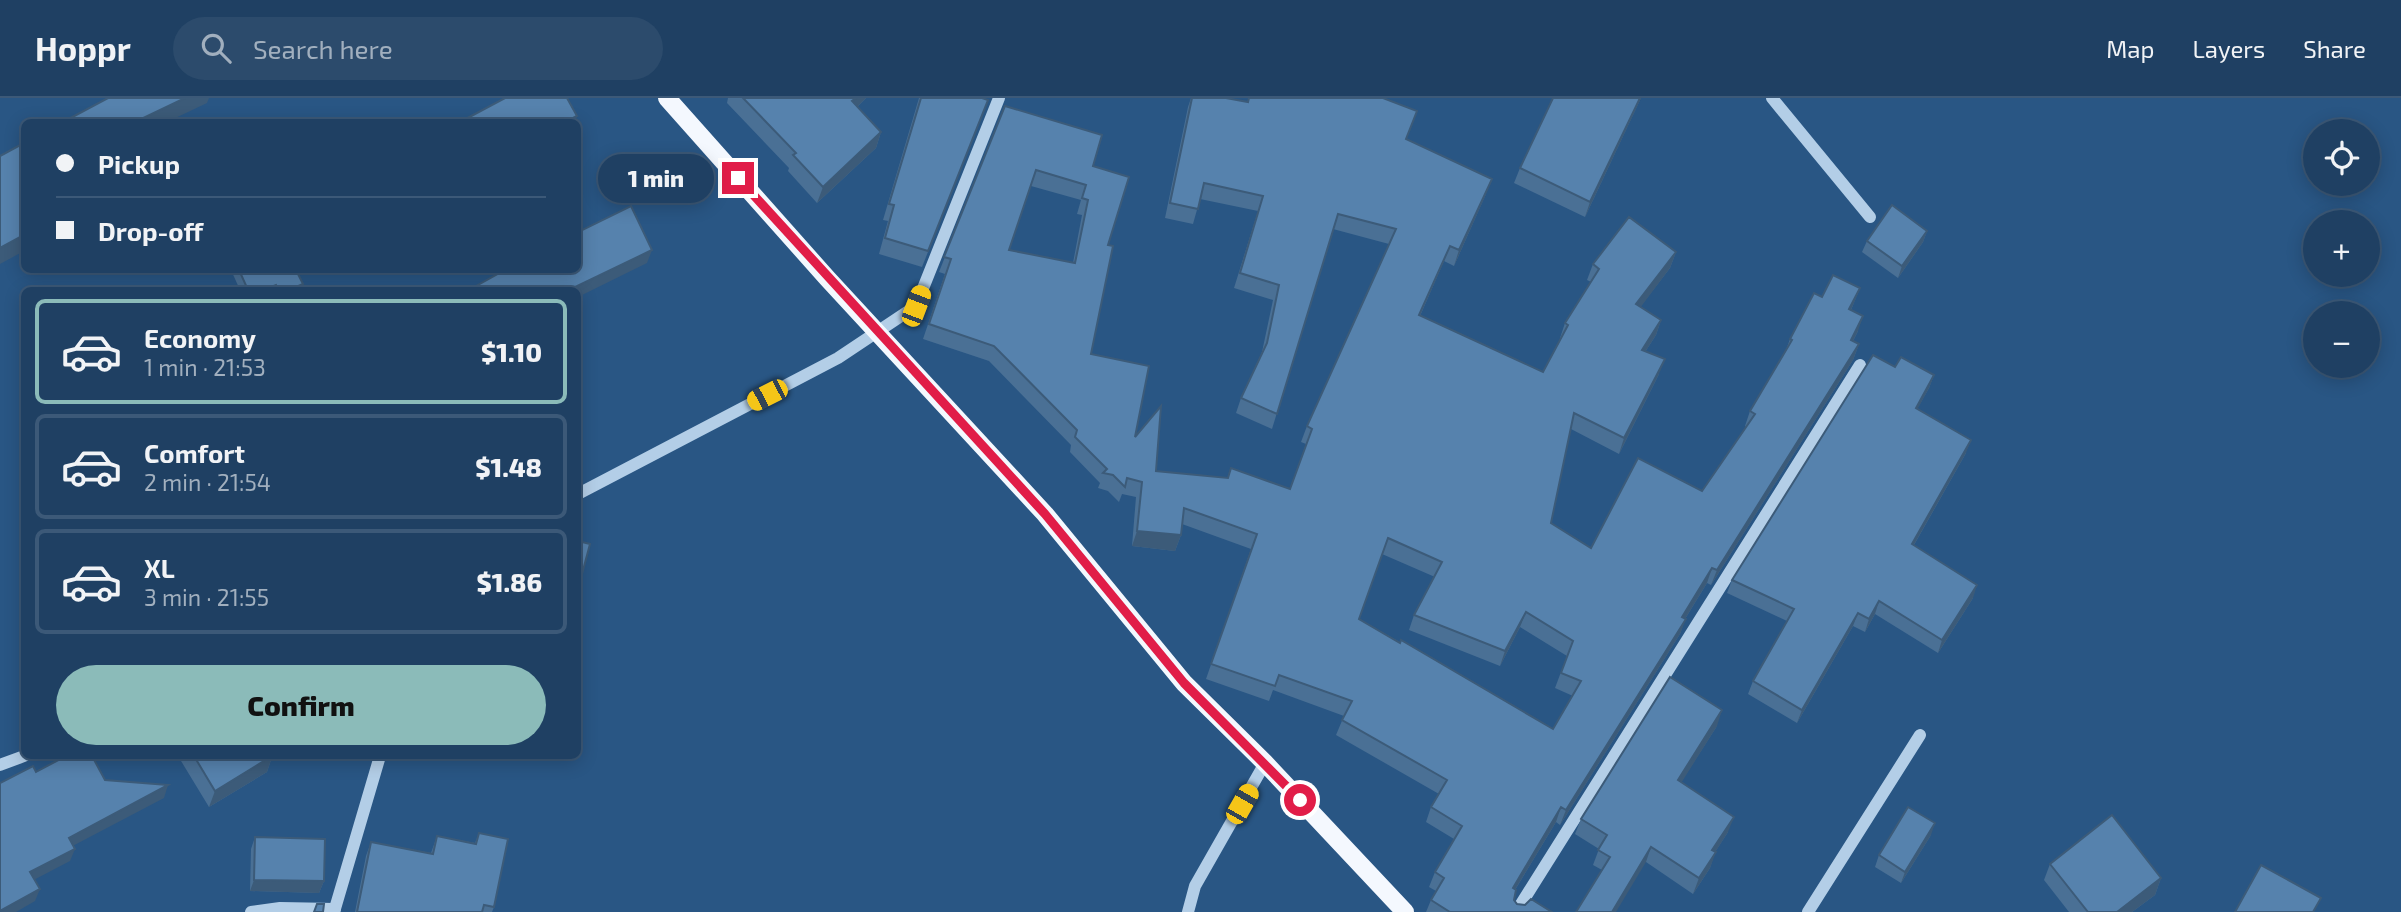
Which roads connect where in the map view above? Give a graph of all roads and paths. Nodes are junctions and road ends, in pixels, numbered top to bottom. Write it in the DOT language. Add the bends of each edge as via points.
graph roads {
  1 [pos="667,98"];
  2 [pos="999,98"];
  3 [pos="1772,98"];
  4 [pos="1870,217"];
  5 [pos="879,332"];
  6 [pos="1860,365"];
  7 [pos="581,492"];
  8 [pos="1920,735"];
  9 [pos="21,756"];
  10 [pos="379,759"];
  11 [pos="1265,763"];
  12 [pos="0,765"];
  13 [pos="334,911"];
  14 [pos="251,912"];
  15 [pos="1188,912"];
  16 [pos="1405,912"];
  17 [pos="1516,912"];
  18 [pos="1808,912"];
  1 -- 5 [label="main road"];
  2 -- 5 [label="street" via="916,306"];
  3 -- 4 [label="street"];
  5 -- 7 [label="street"];
  5 -- 11 [label="main road" via="1045,514 1184,683"];
  6 -- 17 [label="street"];
  8 -- 18 [label="street"];
  9 -- 12 [label="street"];
  10 -- 13 [label="street"];
  11 -- 15 [label="street" via="1195,886"];
  11 -- 16 [label="main road"];
  13 -- 14 [label="street" via="280,908"];
}
